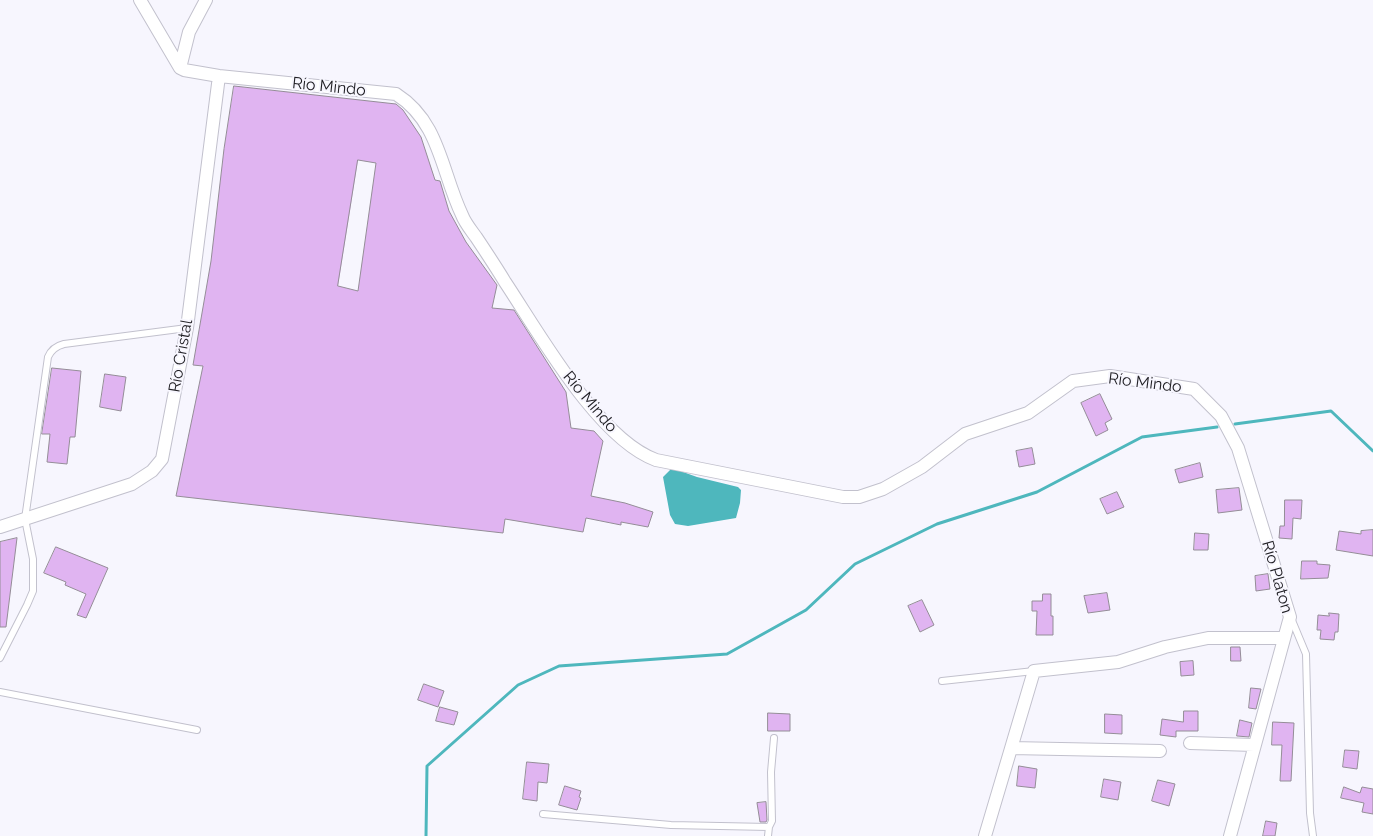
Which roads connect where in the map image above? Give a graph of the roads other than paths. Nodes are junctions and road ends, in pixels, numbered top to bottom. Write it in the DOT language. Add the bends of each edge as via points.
graph roads {
  1 [pos="140,0"];
  2 [pos="206,0"];
  3 [pos="180,68"];
  4 [pos="219,76"];
  5 [pos="187,328"];
  6 [pos="1194,389"];
  7 [pos="25,519"];
  8 [pos="0,527"];
  9 [pos="1290,617"];
  10 [pos="1283,638"];
  11 [pos="0,658"];
  12 [pos="1034,671"];
  13 [pos="942,680"];
  14 [pos="0,692"];
  15 [pos="197,730"];
  16 [pos="774,738"];
  17 [pos="1190,743"];
  18 [pos="1254,745"];
  19 [pos="1011,748"];
  20 [pos="1160,751"];
  21 [pos="543,814"];
  22 [pos="769,827"];
  23 [pos="768,836"];
  24 [pos="986,836"];
  25 [pos="1230,836"];
  26 [pos="1313,836"];
  1 -- 3 [label="street"];
  2 -- 3 [label="street" via="189,32"];
  3 -- 4 [label="street, Río Mindo"];
  4 -- 5 [label="street, Río Cristal"];
  4 -- 6 [label="street, Río Mindo" via="396,94 410,103 434,139 462,216 576,389 614,432 656,460 843,497 859,497 883,489 922,467 965,434 1028,414 1073,381 1110,376"];
  5 -- 7 [label="street, Río Cristal" via="162,459 152,472 132,484"];
  5 -- 7 [label="lane" via="64,344 50,352"];
  6 -- 9 [label="street, Río Platon" via="1221,416 1238,448"];
  7 -- 8 [label="street, Río Cristal"];
  7 -- 11 [label="lane" via="33,559 33,591"];
  9 -- 10 [label="street, Río Platon"];
  9 -- 26 [label="lane" via="1306,654"];
  10 -- 12 [label="street" via="1208,638 1118,662"];
  10 -- 18 [label="street, Río Platon"];
  12 -- 13 [label="lane"];
  12 -- 19 [label="street"];
  14 -- 15 [label="lane"];
  16 -- 22 [label="lane" via="772,821"];
  17 -- 18 [label="street"];
  18 -- 25 [label="street, Río Platon"];
  19 -- 20 [label="street"];
  19 -- 24 [label="street"];
  21 -- 22 [label="lane" via="672,825"];
  22 -- 23 [label="lane"];
}
